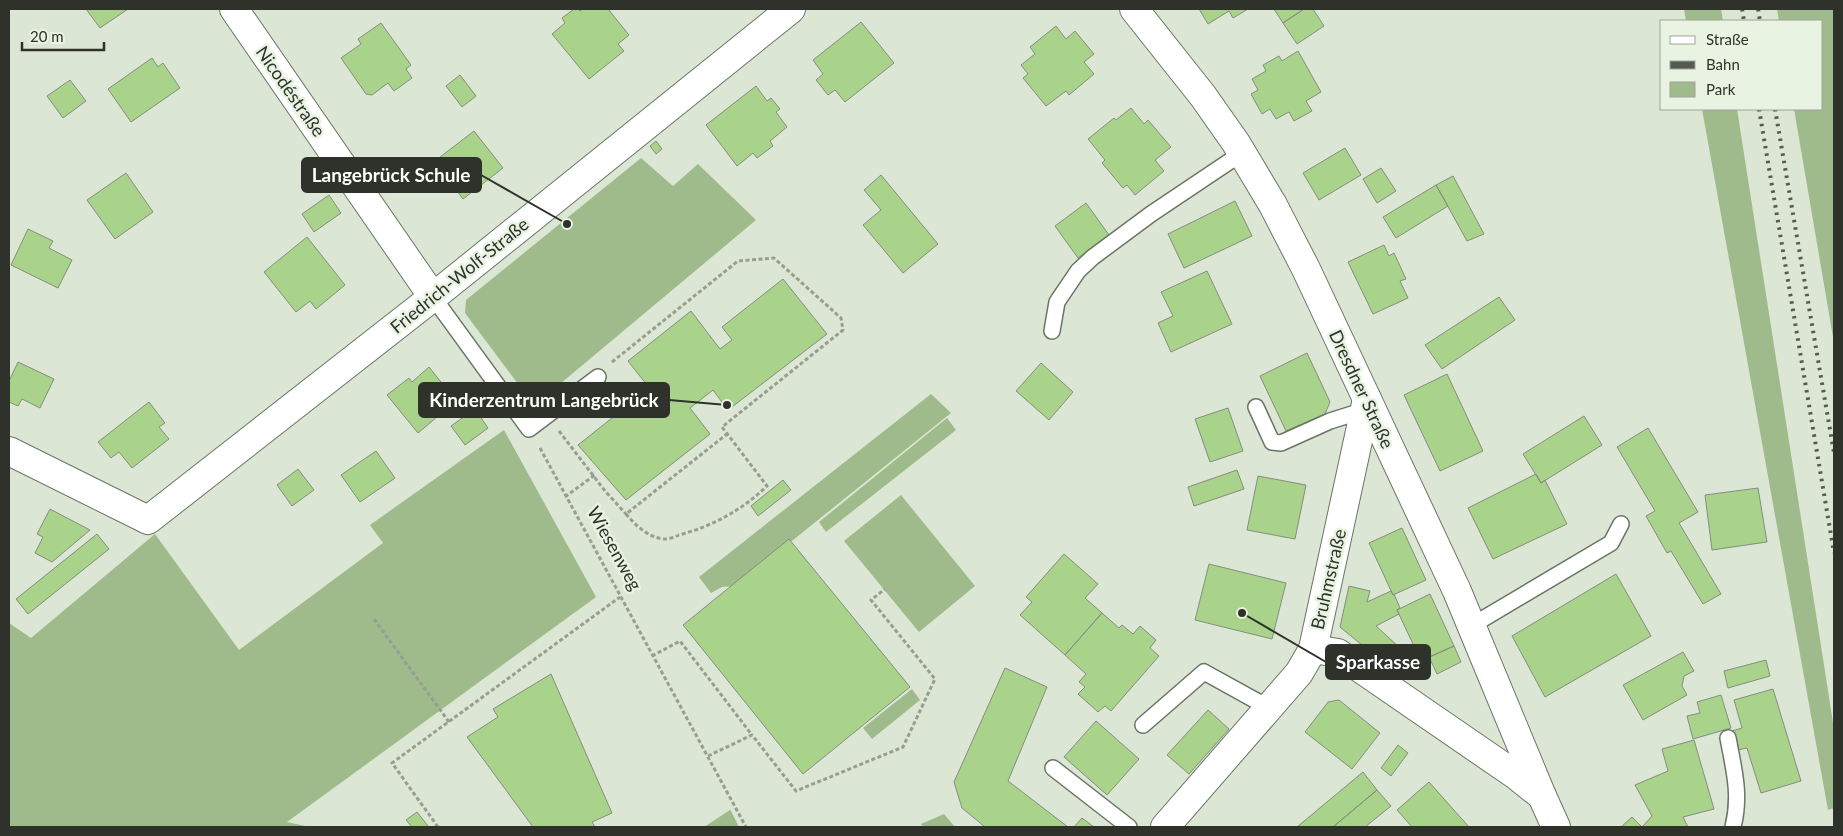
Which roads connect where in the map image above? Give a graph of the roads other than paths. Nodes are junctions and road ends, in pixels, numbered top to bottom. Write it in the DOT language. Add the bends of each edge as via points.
graph roads {
  1 [pos="234,9"];
  2 [pos="791,9"];
  3 [pos="1134,9"];
  4 [pos="1242,153"];
  5 [pos="433,297"];
  6 [pos="1052,331"];
  7 [pos="598,377"];
  8 [pos="1366,405"];
  9 [pos="1256,407"];
  10 [pos="9,451"];
  11 [pos="1620,524"];
  12 [pos="1471,626"];
  13 [pos="1313,649"];
  14 [pos="1269,708"];
  15 [pos="1143,725"];
  16 [pos="1728,738"];
  17 [pos="1053,768"];
  18 [pos="1542,796"];
  19 [pos="1129,827"];
  20 [pos="1165,827"];
  21 [pos="1556,827"];
  22 [pos="1734,827"];
  1 -- 5 [label="street, Nicodéstraße"];
  2 -- 5 [label="street, Friedrich-Wolf-Straße"];
  3 -- 4 [label="street, Dresdner Straße" via="1203,96"];
  4 -- 6 [label="lane" via="1151,214 1078,271 1057,302"];
  4 -- 8 [label="street, Dresdner Straße" via="1306,269"];
  5 -- 7 [label="lane" via="529,429"];
  5 -- 10 [label="street, Friedrich-Wolf-Straße" via="148,520"];
  8 -- 9 [label="lane" via="1282,443 1272,442"];
  8 -- 12 [label="street, Dresdner Straße"];
  8 -- 13 [label="street, Bruhmstraße"];
  11 -- 12 [label="lane" via="1611,543"];
  12 -- 18 [label="street, Dresdner Straße"];
  13 -- 14 [label="street, Bruhmstraße" via="1299,673"];
  13 -- 18 [label="street, Dresdner Straße" via="1338,653"];
  14 -- 15 [label="lane" via="1204,672"];
  14 -- 20 [label="street, Bruhmstraße"];
  16 -- 22 [label="lane" via="1738,809"];
  17 -- 19 [label="lane"];
  18 -- 21 [label="street, Dresdner Straße"];
}
